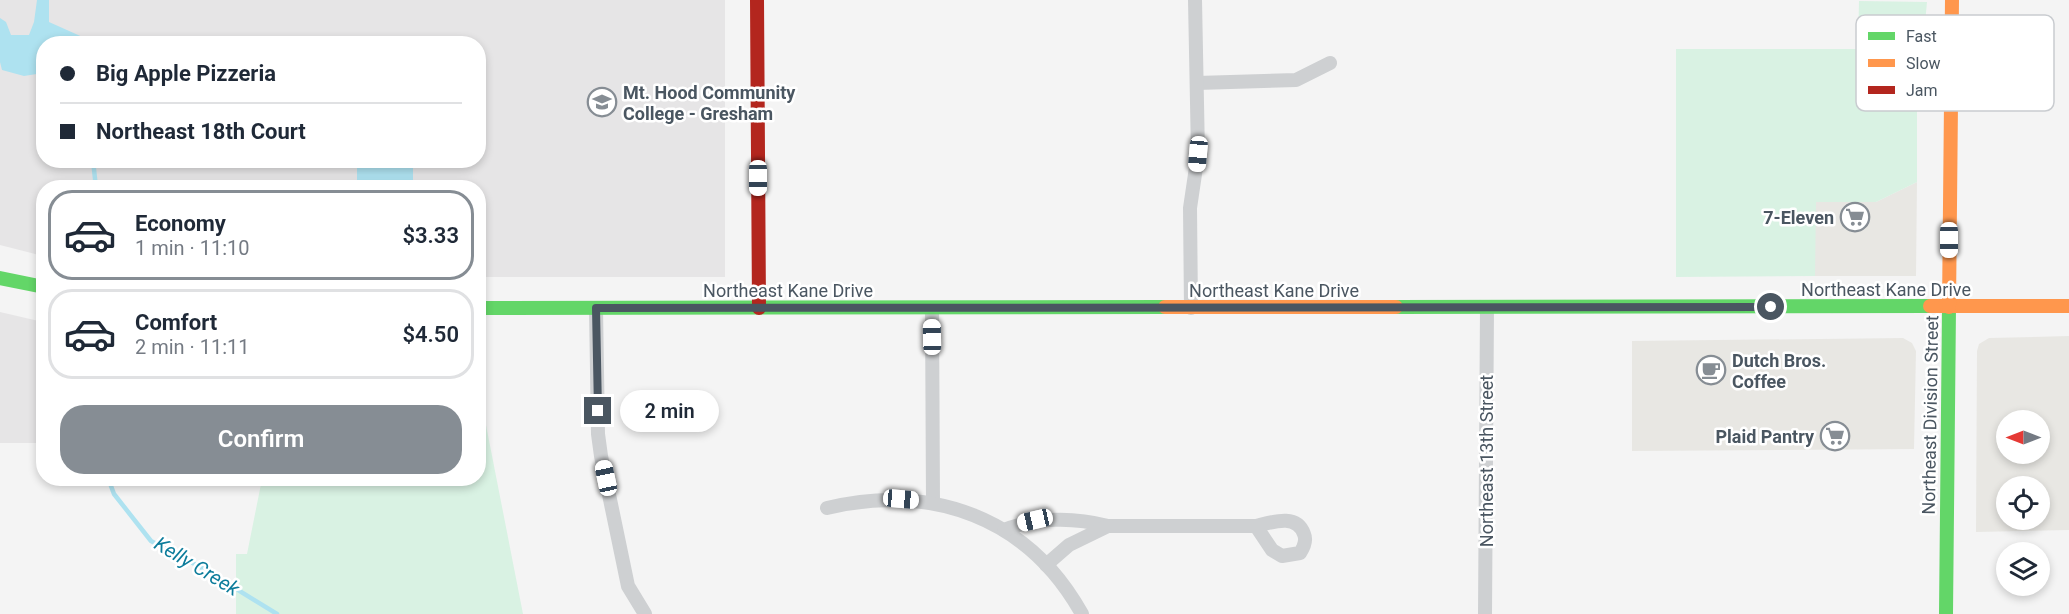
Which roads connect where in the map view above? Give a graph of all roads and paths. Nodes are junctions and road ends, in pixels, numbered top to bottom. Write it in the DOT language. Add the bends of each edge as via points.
graph roads {
  1 [pos="757,0"];
  2 [pos="1195,0"];
  3 [pos="1952,0"];
  4 [pos="1952,15"];
  5 [pos="1330,63"];
  6 [pos="1197,83"];
  7 [pos="1951,111"];
  8 [pos="0,278"];
  9 [pos="36,285"];
  10 [pos="2069,306"];
  11 [pos="1487,307"];
  12 [pos="1949,307"];
  13 [pos="486,308"];
  14 [pos="596,308"];
  15 [pos="759,308"];
  16 [pos="932,308"];
  17 [pos="1191,308"];
  18 [pos="933,502"];
  19 [pos="827,508"];
  20 [pos="1107,526"];
  21 [pos="1256,526"];
  22 [pos="1004,530"];
  23 [pos="1046,565"];
  24 [pos="645,614"];
  25 [pos="1082,614"];
  26 [pos="1485,614"];
  27 [pos="1946,614"];
  1 -- 15 [label="main road"];
  2 -- 6 [label="street"];
  3 -- 4 [label="main road, Northeast Division Street"];
  5 -- 6 [label="street" via="1296,80"];
  6 -- 17 [label="street" via="1198,154 1190,208"];
  7 -- 12 [label="main road, Northeast Division Street"];
  8 -- 9 [label="main road"];
  10 -- 12 [label="main road, Northeast Kane Drive"];
  11 -- 12 [label="main road, Northeast Kane Drive"];
  11 -- 17 [label="main road, Northeast Kane Drive"];
  11 -- 26 [label="street, Northeast 13th Street"];
  12 -- 27 [label="main road, Northeast Division Street"];
  13 -- 14 [label="main road, Northeast Kane Drive"];
  14 -- 15 [label="main road, Northeast Kane Drive"];
  14 -- 24 [label="street" via="601,456 628,586"];
  15 -- 16 [label="main road, Northeast Kane Drive"];
  16 -- 17 [label="main road, Northeast Kane Drive"];
  16 -- 18 [label="street"];
  18 -- 19 [label="street" via="876,500"];
  18 -- 22 [label="street"];
  20 -- 21 [label="street"];
  20 -- 22 [label="street" via="1086,520 1035,520"];
  20 -- 23 [label="street" via="1069,545"];
  22 -- 23 [label="street"];
  23 -- 25 [label="street"];
}
